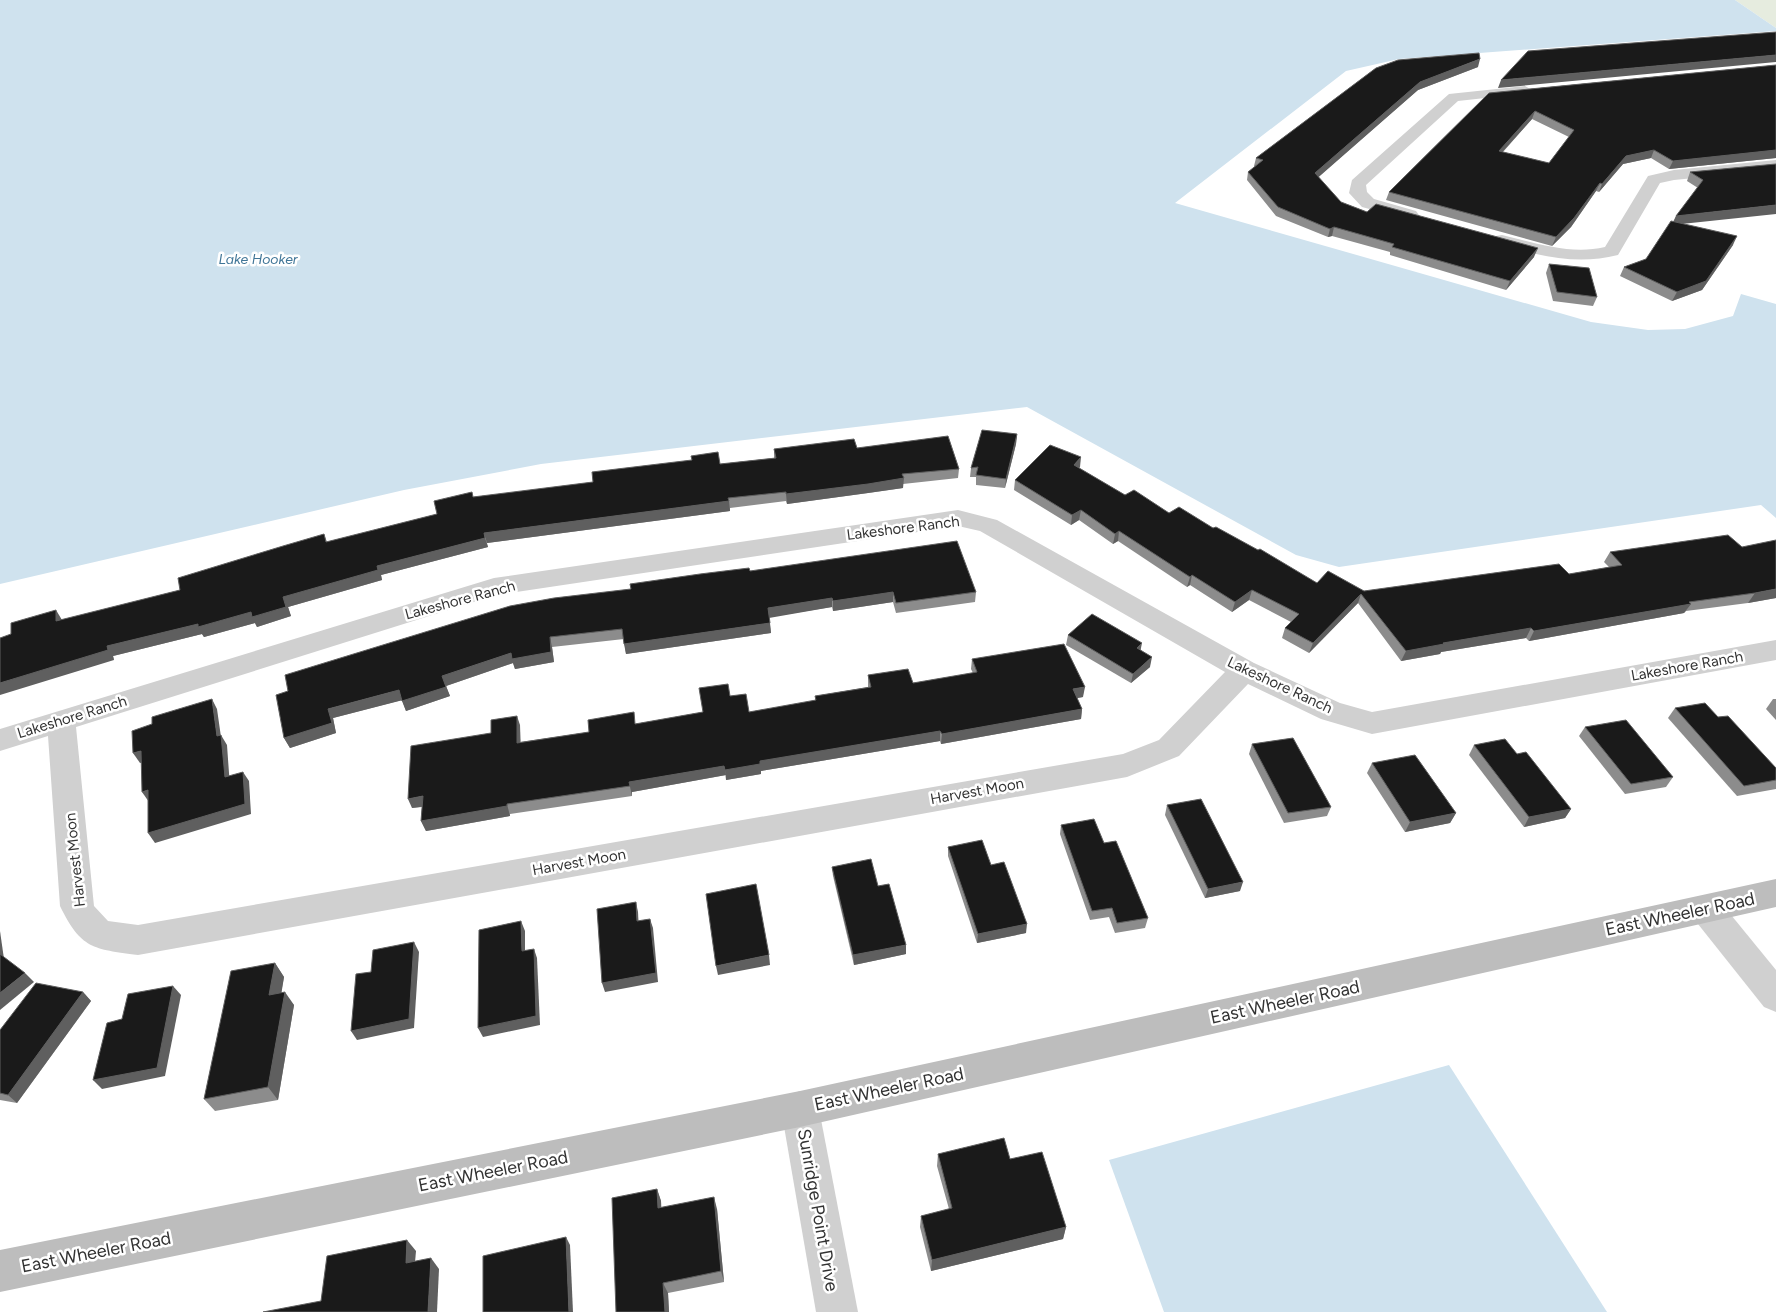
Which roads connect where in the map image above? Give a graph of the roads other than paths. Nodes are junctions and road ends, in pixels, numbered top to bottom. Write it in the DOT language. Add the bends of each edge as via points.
graph roads {
  1 [pos="1544,89"];
  2 [pos="1776,165"];
  3 [pos="1426,219"];
  4 [pos="1483,235"];
  5 [pos="1776,650"];
  6 [pos="1244,670"];
  7 [pos="61,720"];
  8 [pos="0,740"];
  9 [pos="1776,893"];
  10 [pos="1706,909"];
  11 [pos="1776,996"];
  12 [pos="800,1109"];
  13 [pos="0,1271"];
  14 [pos="837,1312"];
  1 -- 3 [label="street" via="1454,97 1358,184 1358,193 1368,203"];
  2 -- 4 [label="street" via="1654,180 1612,251 1594,256 1559,256"];
  5 -- 6 [label="street, Lakeshore Ranch" via="1372,723 1331,711"];
  6 -- 7 [label="street, Lakeshore Ranch" via="988,525 958,518 494,588"];
  6 -- 7 [label="street, Harvest Moon" via="1169,748 1127,765 138,940 96,933 84,923 78,906"];
  7 -- 8 [label="street, Lakeshore Ranch"];
  9 -- 10 [label="street, East Wheeler Road"];
  10 -- 11 [label="street"];
  10 -- 12 [label="street, East Wheeler Road"];
  12 -- 13 [label="street, East Wheeler Road"];
  12 -- 14 [label="street, Sunridge Point Drive"];
}
